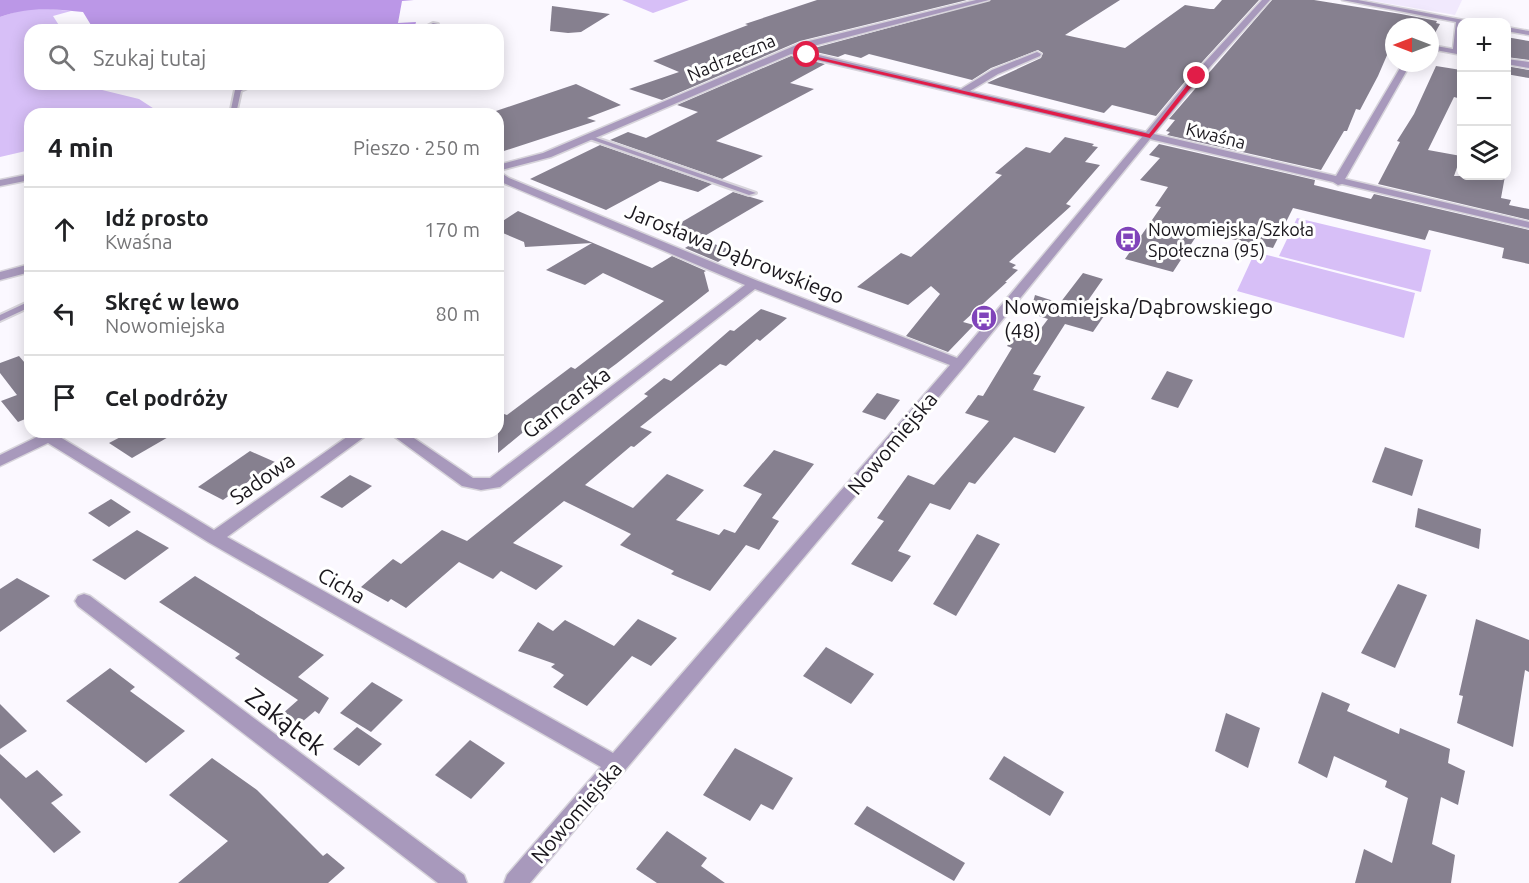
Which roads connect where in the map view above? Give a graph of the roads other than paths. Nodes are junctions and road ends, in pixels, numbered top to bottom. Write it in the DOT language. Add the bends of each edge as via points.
graph roads {
  1 [pos="985,0"];
  2 [pos="1266,0"];
  3 [pos="1346,0"];
  4 [pos="1457,20"];
  5 [pos="1511,30"];
  6 [pos="1529,33"];
  7 [pos="1439,49"];
  8 [pos="790,51"];
  9 [pos="1457,52"];
  10 [pos="1037,54"];
  11 [pos="1511,62"];
  12 [pos="1529,65"];
  13 [pos="1402,72"];
  14 [pos="238,90"];
  15 [pos="963,91"];
  16 [pos="234,108"];
  17 [pos="1150,136"];
  18 [pos="589,137"];
  19 [pos="504,166"];
  20 [pos="24,178"];
  21 [pos="504,179"];
  22 [pos="1338,182"];
  23 [pos="0,183"];
  24 [pos="752,193"];
  25 [pos="1529,225"];
  26 [pos="24,270"];
  27 [pos="0,276"];
  28 [pos="754,284"];
  29 [pos="24,307"];
  30 [pos="0,318"];
  31 [pos="959,364"];
  32 [pos="49,438"];
  33 [pos="60,438"];
  34 [pos="356,438"];
  35 [pos="404,438"];
  36 [pos="0,461"];
  37 [pos="214,538"];
  38 [pos="84,601"];
  39 [pos="616,766"];
  40 [pos="456,883"];
  41 [pos="515,883"];
  1 -- 8 [label="street, Nadrzeczna" via="819,40"];
  2 -- 17 [label="street, Nowomiejska" via="1197,76"];
  3 -- 4 [label="street"];
  5 -- 6 [label="street"];
  7 -- 9 [label="street"];
  8 -- 15 [label="street, Kwaśna"];
  8 -- 18 [label="street, Nadrzeczna"];
  10 -- 15 [label="street"];
  11 -- 12 [label="street"];
  13 -- 22 [label="street"];
  14 -- 16 [label="lane"];
  15 -- 17 [label="street, Kwaśna"];
  17 -- 22 [label="street, Kwaśna"];
  17 -- 31 [label="street, Nowomiejska"];
  18 -- 19 [label="street, Nadrzeczna" via="547,155"];
  18 -- 24 [label="lane"];
  20 -- 23 [label="street"];
  21 -- 28 [label="street, Jarosława Dąbrowskiego"];
  22 -- 25 [label="street, Kwaśna"];
  26 -- 27 [label="street"];
  28 -- 31 [label="street, Jarosława Dąbrowskiego"];
  28 -- 35 [label="street, Garncarska" via="494,483 468,482"];
  29 -- 30 [label="lane"];
  31 -- 39 [label="street, Nowomiejska"];
  32 -- 36 [label="street"];
  33 -- 37 [label="street, Cicha"];
  34 -- 37 [label="street, Sadowa"];
  37 -- 39 [label="street, Cicha"];
  38 -- 40 [label="street, Zakątek"];
  39 -- 41 [label="street, Nowomiejska"];
}
